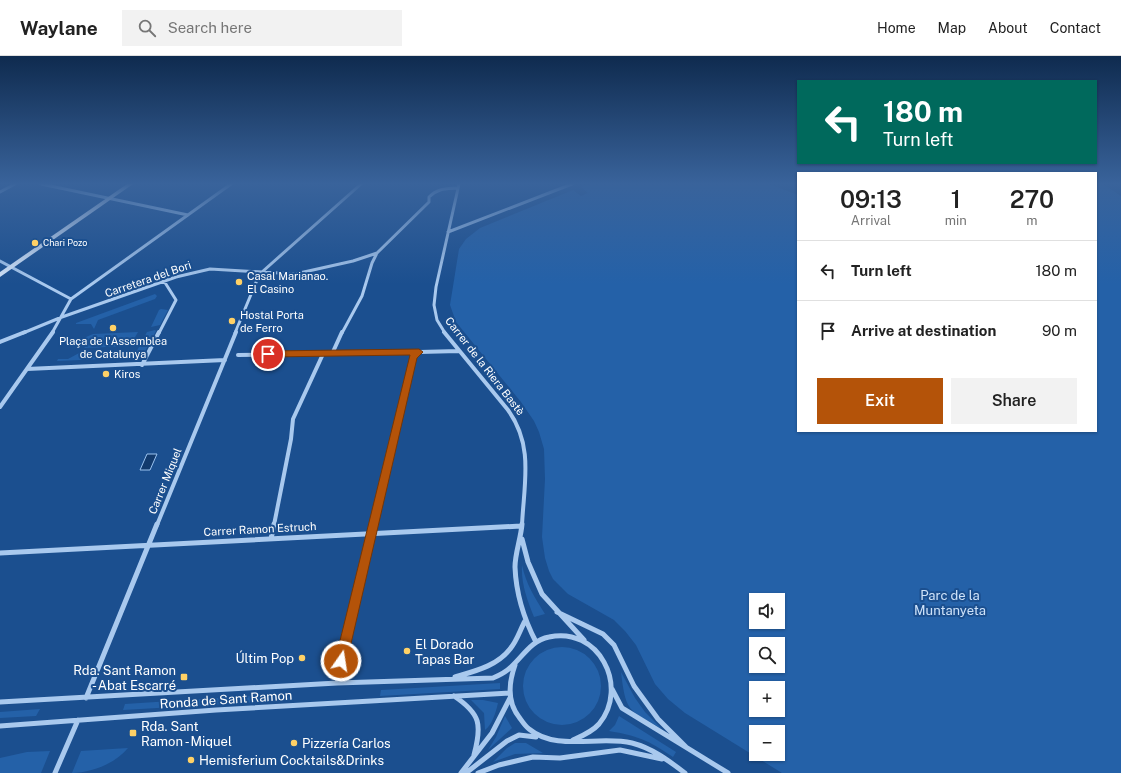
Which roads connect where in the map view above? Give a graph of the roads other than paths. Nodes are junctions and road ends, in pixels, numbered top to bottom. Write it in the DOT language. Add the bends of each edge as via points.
graph roads {
  1 [pos="82,217"];
  2 [pos="185,217"];
  3 [pos="323,217"];
  4 [pos="414,217"];
  5 [pos="451,217"];
  6 [pos="486,217"];
  7 [pos="448,232"];
  8 [pos="377,252"];
  9 [pos="0,261"];
  10 [pos="11,267"];
  11 [pos="262,272"];
  12 [pos="0,275"];
  13 [pos="164,281"];
  14 [pos="71,298"];
  15 [pos="62,317"];
  16 [pos="0,342"];
  17 [pos="459,351"];
  18 [pos="419,352"];
  19 [pos="323,354"];
  20 [pos="332,354"];
  21 [pos="238,355"];
  22 [pos="225,360"];
  23 [pos="142,365"];
  24 [pos="27,369"];
  25 [pos="0,407"];
  26 [pos="521,526"];
  27 [pos="371,534"];
  28 [pos="521,537"];
  29 [pos="272,539"];
  30 [pos="149,545"];
  31 [pos="0,553"];
  32 [pos="557,612"];
  33 [pos="525,621"];
  34 [pos="585,641"];
  35 [pos="536,642"];
  36 [pos="516,662"];
  37 [pos="451,679"];
  38 [pos="336,683"];
  39 [pos="612,688"];
  40 [pos="454,695"];
  41 [pos="510,695"];
  42 [pos="86,698"];
  43 [pos="0,702"];
  44 [pos="78,720"];
  45 [pos="0,726"];
  46 [pos="542,738"];
  47 [pos="573,740"];
  48 [pos="686,747"];
  49 [pos="473,758"];
  50 [pos="666,760"];
  51 [pos="55,773"];
  52 [pos="461,773"];
  53 [pos="466,773"];
  54 [pos="478,773"];
  55 [pos="685,773"];
  56 [pos="728,773"];
  1 -- 10 [label="street"];
  2 -- 14 [label="street"];
  3 -- 11 [label="street"];
  4 -- 8 [label="street"];
  5 -- 7 [label="street, Carrer de la Riera Bastè"];
  6 -- 7 [label="street"];
  7 -- 17 [label="street, Carrer de la Riera Bastè" via="434,305 437,320"];
  8 -- 11 [label="street, Carretera del Bori" via="353,261 302,273 290,275"];
  8 -- 20 [label="street" via="362,295"];
  9 -- 10 [label="street"];
  10 -- 12 [label="street"];
  10 -- 14 [label="street"];
  11 -- 13 [label="street, Carretera del Bori" via="210,269"];
  11 -- 22 [label="street, Carrer Miquel"];
  13 -- 15 [label="street, Carretera del Bori"];
  13 -- 23 [label="street" via="176,300"];
  14 -- 15 [label="street"];
  15 -- 16 [label="street, Carretera del Bori"];
  15 -- 24 [label="street"];
  17 -- 18 [label="street"];
  17 -- 26 [label="street, Carrer de la Riera Bastè" via="508,410 523,438 526,454"];
  18 -- 20 [label="street"];
  18 -- 27 [label="street" via="413,356"];
  19 -- 20 [label="street"];
  19 -- 21 [label="street"];
  19 -- 29 [label="street" via="293,419"];
  22 -- 23 [label="street"];
  22 -- 30 [label="street, Carrer Miquel"];
  23 -- 24 [label="street"];
  24 -- 25 [label="street"];
  26 -- 27 [label="street, Carrer Ramon Estruch"];
  26 -- 28 [label="street, Carrer de la Riera Bastè"];
  27 -- 29 [label="street, Carrer Ramon Estruch"];
  27 -- 38 [label="street"];
  28 -- 32 [label="street, Carrer de la Riera Bastè" via="535,580 542,594"];
  28 -- 33 [label="street, Carrer de la Riera Bastè" via="515,566"];
  29 -- 30 [label="street, Carrer Ramon Estruch"];
  30 -- 31 [label="street, Carrer Ramon Estruch"];
  30 -- 42 [label="street, Carrer Miquel"];
  32 -- 34 [label="street, Carrer de la Riera Bastè"];
  32 -- 48 [label="street, Ronda de Sant Ramon" via="603,634 614,645 634,686 658,719"];
  33 -- 35 [label="street, Carrer de la Riera Bastè"];
  33 -- 37 [label="street, Ronda de Sant Ramon" via="510,648 501,657 488,667"];
  34 -- 35 [label="street, Ronda de Sant Ramon" via="573,636 560,635 548,636"];
  34 -- 39 [label="street, Ronda de Sant Ramon" via="604,661 610,674"];
  35 -- 36 [label="street, Ronda de Sant Ramon"];
  36 -- 37 [label="street, Ronda de Sant Ramon" via="502,675 493,678"];
  36 -- 41 [label="street, Ronda de Sant Ramon" via="511,677"];
  37 -- 38 [label="street, Ronda de Sant Ramon"];
  38 -- 42 [label="street, Ronda de Sant Ramon"];
  39 -- 47 [label="street, Ronda de Sant Ramon" via="609,706 601,721 588,733"];
  39 -- 48 [label="street, Ronda de Sant Ramon" via="622,708"];
  40 -- 41 [label="street, Ronda de Sant Ramon"];
  40 -- 44 [label="street, Ronda de Sant Ramon"];
  40 -- 49 [label="street" via="477,715 480,729"];
  41 -- 46 [label="street, Ronda de Sant Ramon" via="514,711 521,722"];
  41 -- 49 [label="street" via="492,733"];
  42 -- 43 [label="street, Ronda de Sant Ramon"];
  44 -- 45 [label="street, Ronda de Sant Ramon"];
  44 -- 51 [label="street"];
  46 -- 47 [label="street, Ronda de Sant Ramon" via="558,742"];
  46 -- 53 [label="street" via="519,735 507,741"];
  47 -- 50 [label="street, Ronda de Sant Ramon" via="608,739 631,742 651,750"];
  48 -- 56 [label="street, Ronda de Sant Ramon"];
  49 -- 52 [label="street"];
  50 -- 54 [label="street, Ronda de Sant Ramon" via="620,750 560,758 533,758 499,765"];
  50 -- 55 [label="street, Ronda de Sant Ramon"];
}
